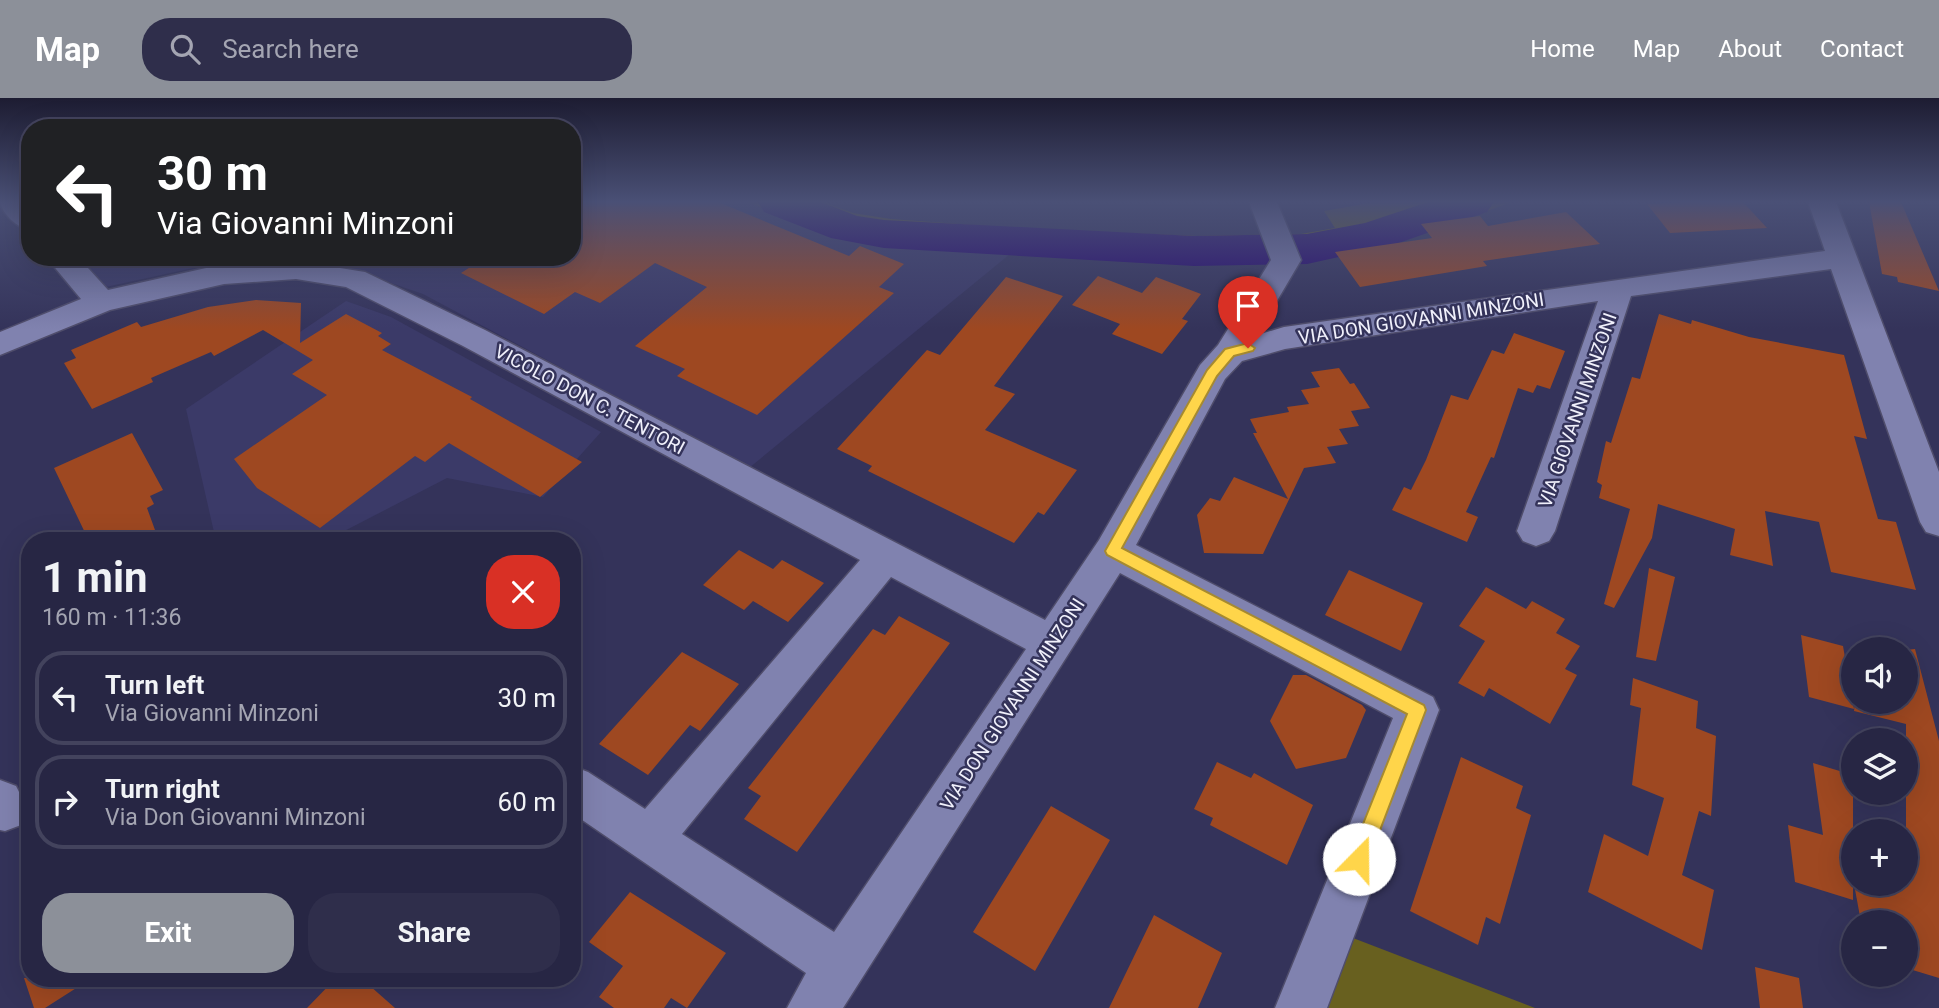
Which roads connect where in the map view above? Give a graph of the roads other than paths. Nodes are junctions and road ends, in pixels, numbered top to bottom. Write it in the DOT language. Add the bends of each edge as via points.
graph roads {
  1 [pos="1280,244"];
  2 [pos="1838,244"];
  3 [pos="1843,258"];
  4 [pos="69,266"];
  5 [pos="1618,288"];
  6 [pos="101,302"];
  7 [pos="0,344"];
  8 [pos="1230,352"];
  9 [pos="1939,522"];
  10 [pos="1536,531"];
  11 [pos="1112,551"];
  12 [pos="887,555"];
  13 [pos="1051,643"];
  14 [pos="581,794"];
  15 [pos="649,838"];
  16 [pos="840,967"];
  17 [pos="813,1008"];
  18 [pos="1301,1008"];
  1 -- 8 [label="street" via="1286,260"];
  2 -- 3 [label="street"];
  3 -- 5 [label="street, VIA DON GIOVANNI MINZONI"];
  3 -- 9 [label="street"];
  4 -- 6 [label="street"];
  5 -- 8 [label="street, VIA DON GIOVANNI MINZONI" via="1284,338"];
  5 -- 10 [label="street, VIA GIOVANNI MINZONI"];
  6 -- 7 [label="street, VICOLO DON C. TENTORI"];
  6 -- 12 [label="street, VICOLO DON C. TENTORI" via="224,274 296,270 354,279"];
  8 -- 11 [label="street, VIA DON GIOVANNI MINZONI" via="1212,373"];
  11 -- 13 [label="street, VIA DON GIOVANNI MINZONI"];
  11 -- 18 [label="street" via="1418,710"];
  12 -- 13 [label="street, VICOLO DON C. TENTORI"];
  12 -- 15 [label="street"];
  13 -- 16 [label="street, VIA DON GIOVANNI MINZONI"];
  14 -- 15 [label="street"];
  15 -- 16 [label="street"];
  16 -- 17 [label="street, VIA DON GIOVANNI MINZONI"];
}
